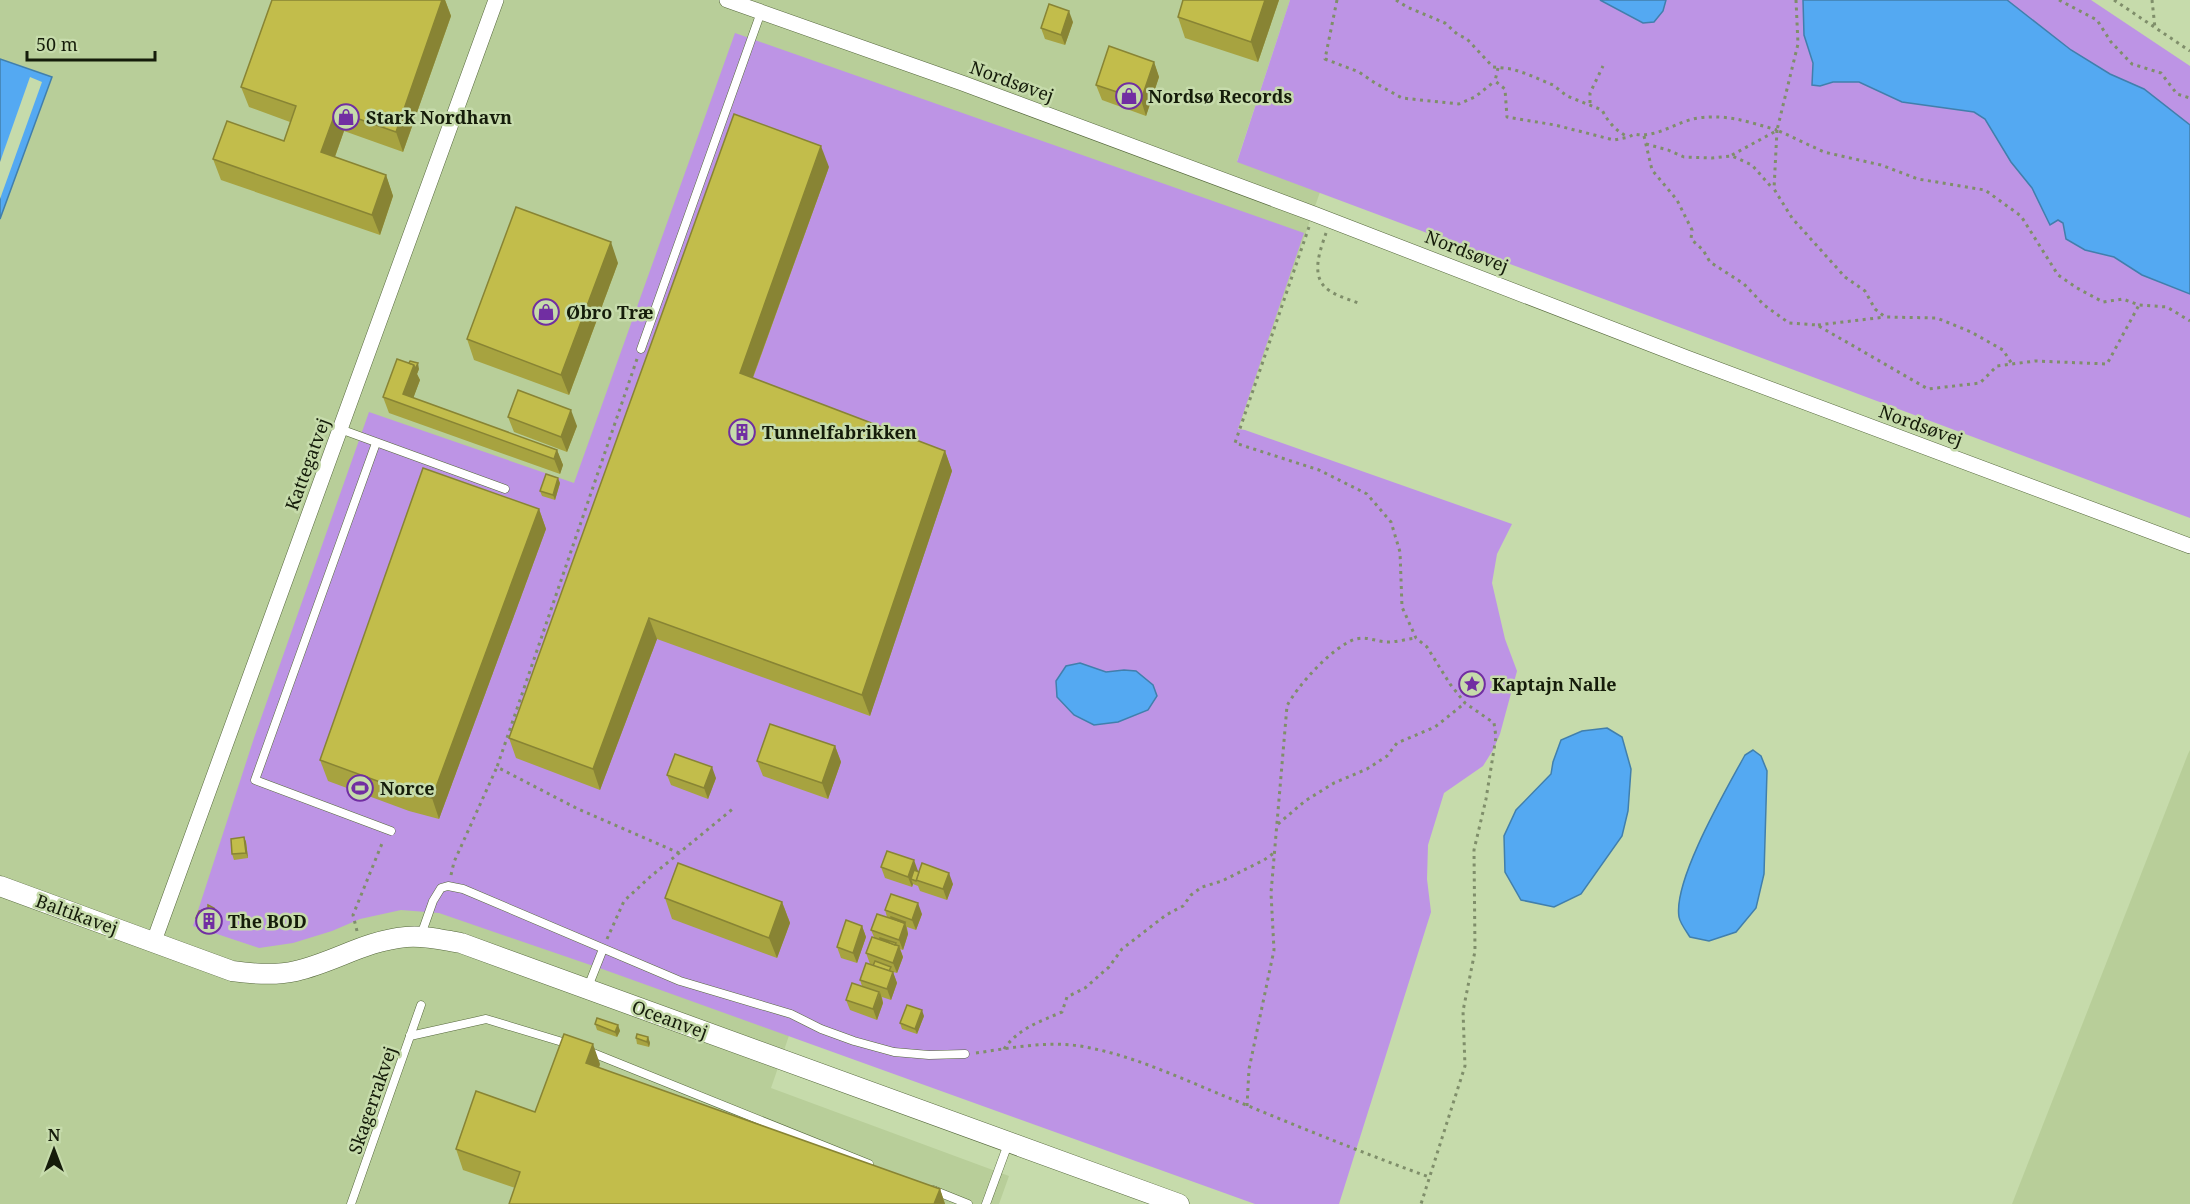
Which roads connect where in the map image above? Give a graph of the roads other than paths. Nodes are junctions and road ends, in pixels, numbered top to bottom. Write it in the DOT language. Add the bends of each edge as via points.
graph roads {
  1 [pos="496,0"];
  2 [pos="728,0"];
  3 [pos="761,12"];
  4 [pos="641,349"];
  5 [pos="340,429"];
  6 [pos="376,443"];
  7 [pos="505,489"];
  8 [pos="2190,546"];
  9 [pos="389,830"];
  10 [pos="0,886"];
  11 [pos="420,937"];
  12 [pos="154,941"];
  13 [pos="603,949"];
  14 [pos="587,989"];
  15 [pos="421,1005"];
  16 [pos="410,1036"];
  17 [pos="965,1054"];
  18 [pos="1009,1142"];
  19 [pos="881,1169"];
  20 [pos="925,1186"];
  21 [pos="351,1204"];
  22 [pos="968,1204"];
  23 [pos="986,1204"];
  24 [pos="1179,1204"];
  1 -- 5 [label="street, Kattegatvej"];
  2 -- 3 [label="street, Nordsøvej"];
  3 -- 4 [label="lane"];
  3 -- 8 [label="street, Nordsøvej" via="1314,214"];
  5 -- 6 [label="lane"];
  5 -- 12 [label="street, Kattegatvej"];
  6 -- 7 [label="lane"];
  6 -- 9 [label="lane" via="255,780"];
  10 -- 12 [label="street, Baltikavej"];
  11 -- 12 [label="street, Oceanvej" via="371,943 294,972 252,974 232,971"];
  11 -- 13 [label="lane" via="433,901 441,888 448,886"];
  11 -- 14 [label="street, Oceanvej" via="461,944"];
  13 -- 14 [label="lane"];
  13 -- 17 [label="lane" via="680,981 791,1014 821,1029 894,1053"];
  14 -- 18 [label="street, Oceanvej"];
  15 -- 16 [label="lane, Skagerrakvej"];
  16 -- 19 [label="lane" via="486,1019 575,1046"];
  16 -- 21 [label="lane, Skagerrakvej"];
  18 -- 23 [label="lane"];
  18 -- 24 [label="street, Oceanvej"];
  20 -- 22 [label="lane"];
}
